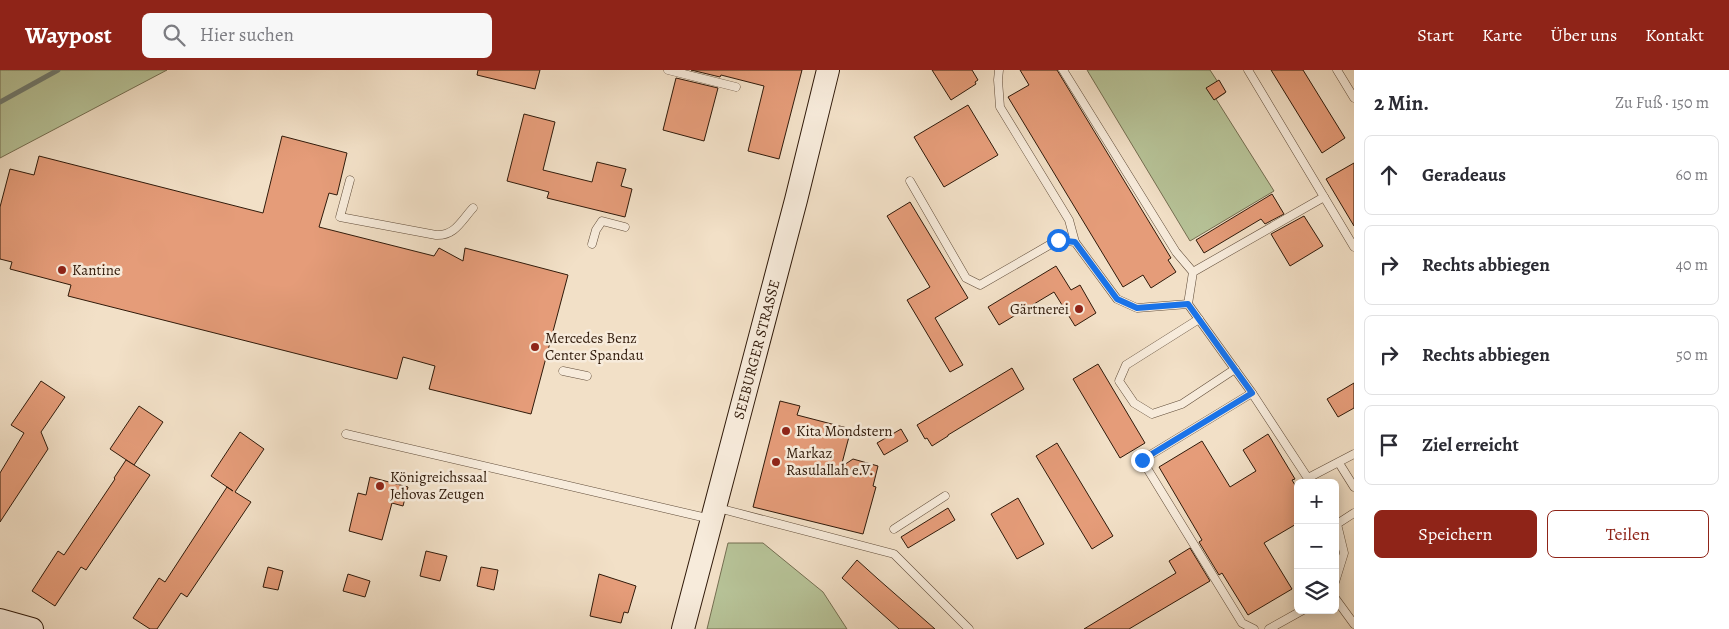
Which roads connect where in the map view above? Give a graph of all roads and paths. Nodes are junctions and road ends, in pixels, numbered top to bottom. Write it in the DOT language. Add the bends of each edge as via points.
graph roads {
  1 [pos="668,70"];
  2 [pos="828,70"];
  3 [pos="999,70"];
  4 [pos="1063,70"];
  5 [pos="1248,70"];
  6 [pos="1337,70"];
  7 [pos="736,87"];
  8 [pos="1354,98"];
  9 [pos="350,180"];
  10 [pos="910,181"];
  11 [pos="1324,197"];
  12 [pos="472,208"];
  13 [pos="625,227"];
  14 [pos="1075,242"];
  15 [pos="592,244"];
  16 [pos="1354,247"];
  17 [pos="1193,272"];
  18 [pos="1188,304"];
  19 [pos="1199,319"];
  20 [pos="563,370"];
  21 [pos="1235,370"];
  22 [pos="587,376"];
  23 [pos="1252,393"];
  24 [pos="346,434"];
  25 [pos="1354,454"];
  26 [pos="1339,463"];
  27 [pos="1308,479"];
  28 [pos="1311,479"];
  29 [pos="1354,487"];
  30 [pos="945,496"];
  31 [pos="1354,513"];
  32 [pos="714,514"];
  33 [pos="1339,520"];
  34 [pos="1337,524"];
  35 [pos="894,529"];
  36 [pos="1339,569"];
  37 [pos="1339,603"];
  38 [pos="1296,614"];
  39 [pos="0,620"];
  40 [pos="1354,624"];
  41 [pos="32,629"];
  42 [pos="683,629"];
  43 [pos="969,629"];
  44 [pos="1254,629"];
  45 [pos="1269,629"];
  1 -- 7 [label="lane"];
  2 -- 32 [label="street, SEEBURGER STRASSE"];
  3 -- 14 [label="lane" via="1000,107 1069,220"];
  4 -- 17 [label="lane" via="1176,252"];
  5 -- 11 [label="lane"];
  6 -- 8 [label="lane"];
  9 -- 12 [label="lane" via="340,217 445,236"];
  10 -- 14 [label="lane" via="966,278 980,285 1058,240"];
  11 -- 16 [label="lane"];
  11 -- 17 [label="lane"];
  13 -- 15 [label="lane" via="602,221"];
  14 -- 18 [label="lane" via="1117,299 1137,308"];
  17 -- 18 [label="lane"];
  18 -- 19 [label="lane"];
  19 -- 21 [label="lane"];
  19 -- 21 [label="lane" via="1126,366 1119,381 1129,396 1152,414 1182,404"];
  20 -- 22 [label="lane"];
  21 -- 23 [label="lane"];
  23 -- 27 [label="lane"];
  23 -- 44 [label="lane" via="1142,460 1242,623"];
  24 -- 32 [label="lane"];
  25 -- 26 [label="lane"];
  26 -- 28 [label="lane"];
  26 -- 29 [label="lane"];
  30 -- 35 [label="lane"];
  31 -- 33 [label="lane"];
  32 -- 42 [label="street, SEEBURGER STRASSE"];
  32 -- 43 [label="lane" via="894,554"];
  34 -- 36 [label="lane" via="1344,553"];
  37 -- 40 [label="lane"];
  38 -- 45 [label="lane"];
  39 -- 41 [label="street"];
}
